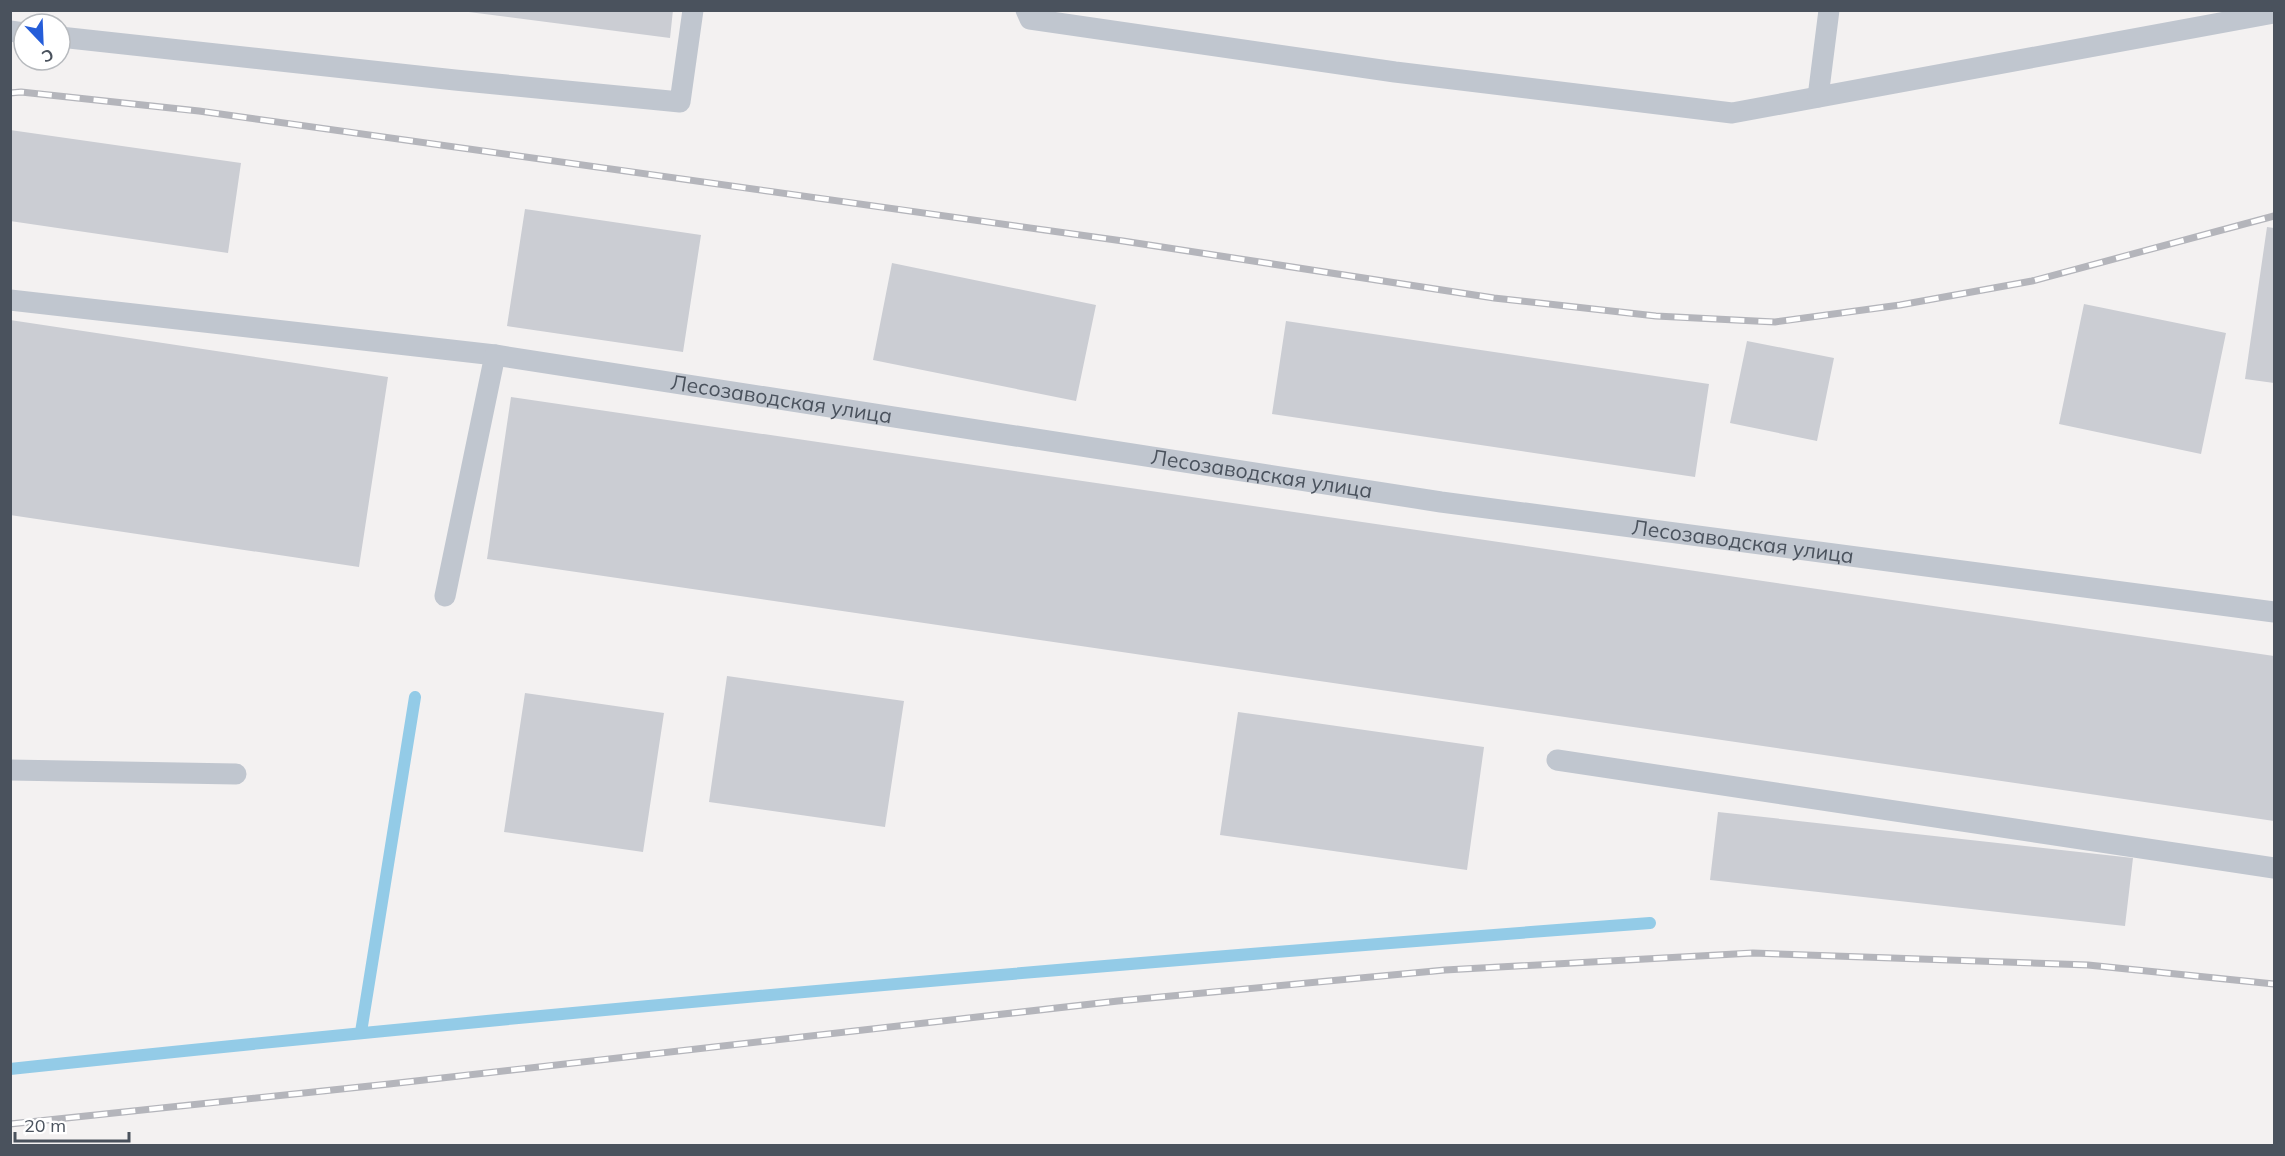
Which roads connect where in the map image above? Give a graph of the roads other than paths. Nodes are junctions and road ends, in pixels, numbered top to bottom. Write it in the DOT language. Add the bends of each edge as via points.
graph roads {
  1 [pos="693,10"];
  2 [pos="1026,10"];
  3 [pos="1829,10"];
  4 [pos="2274,13"];
  5 [pos="72,38"];
  6 [pos="1818,97"];
  7 [pos="10,300"];
  8 [pos="495,355"];
  9 [pos="445,596"];
  10 [pos="2274,612"];
  11 [pos="1557,760"];
  12 [pos="10,770"];
  13 [pos="236,774"];
  14 [pos="2274,868"];
  1 -- 5 [label="lane" via="680,102"];
  2 -- 6 [label="lane" via="1030,19 1383,70 1732,113"];
  3 -- 6 [label="lane"];
  4 -- 6 [label="lane"];
  7 -- 8 [label="lane, Лесозаводская улица"];
  8 -- 9 [label="lane"];
  8 -- 10 [label="lane, Лесозаводская улица" via="1441,502"];
  11 -- 14 [label="lane"];
  12 -- 13 [label="lane"];
}
